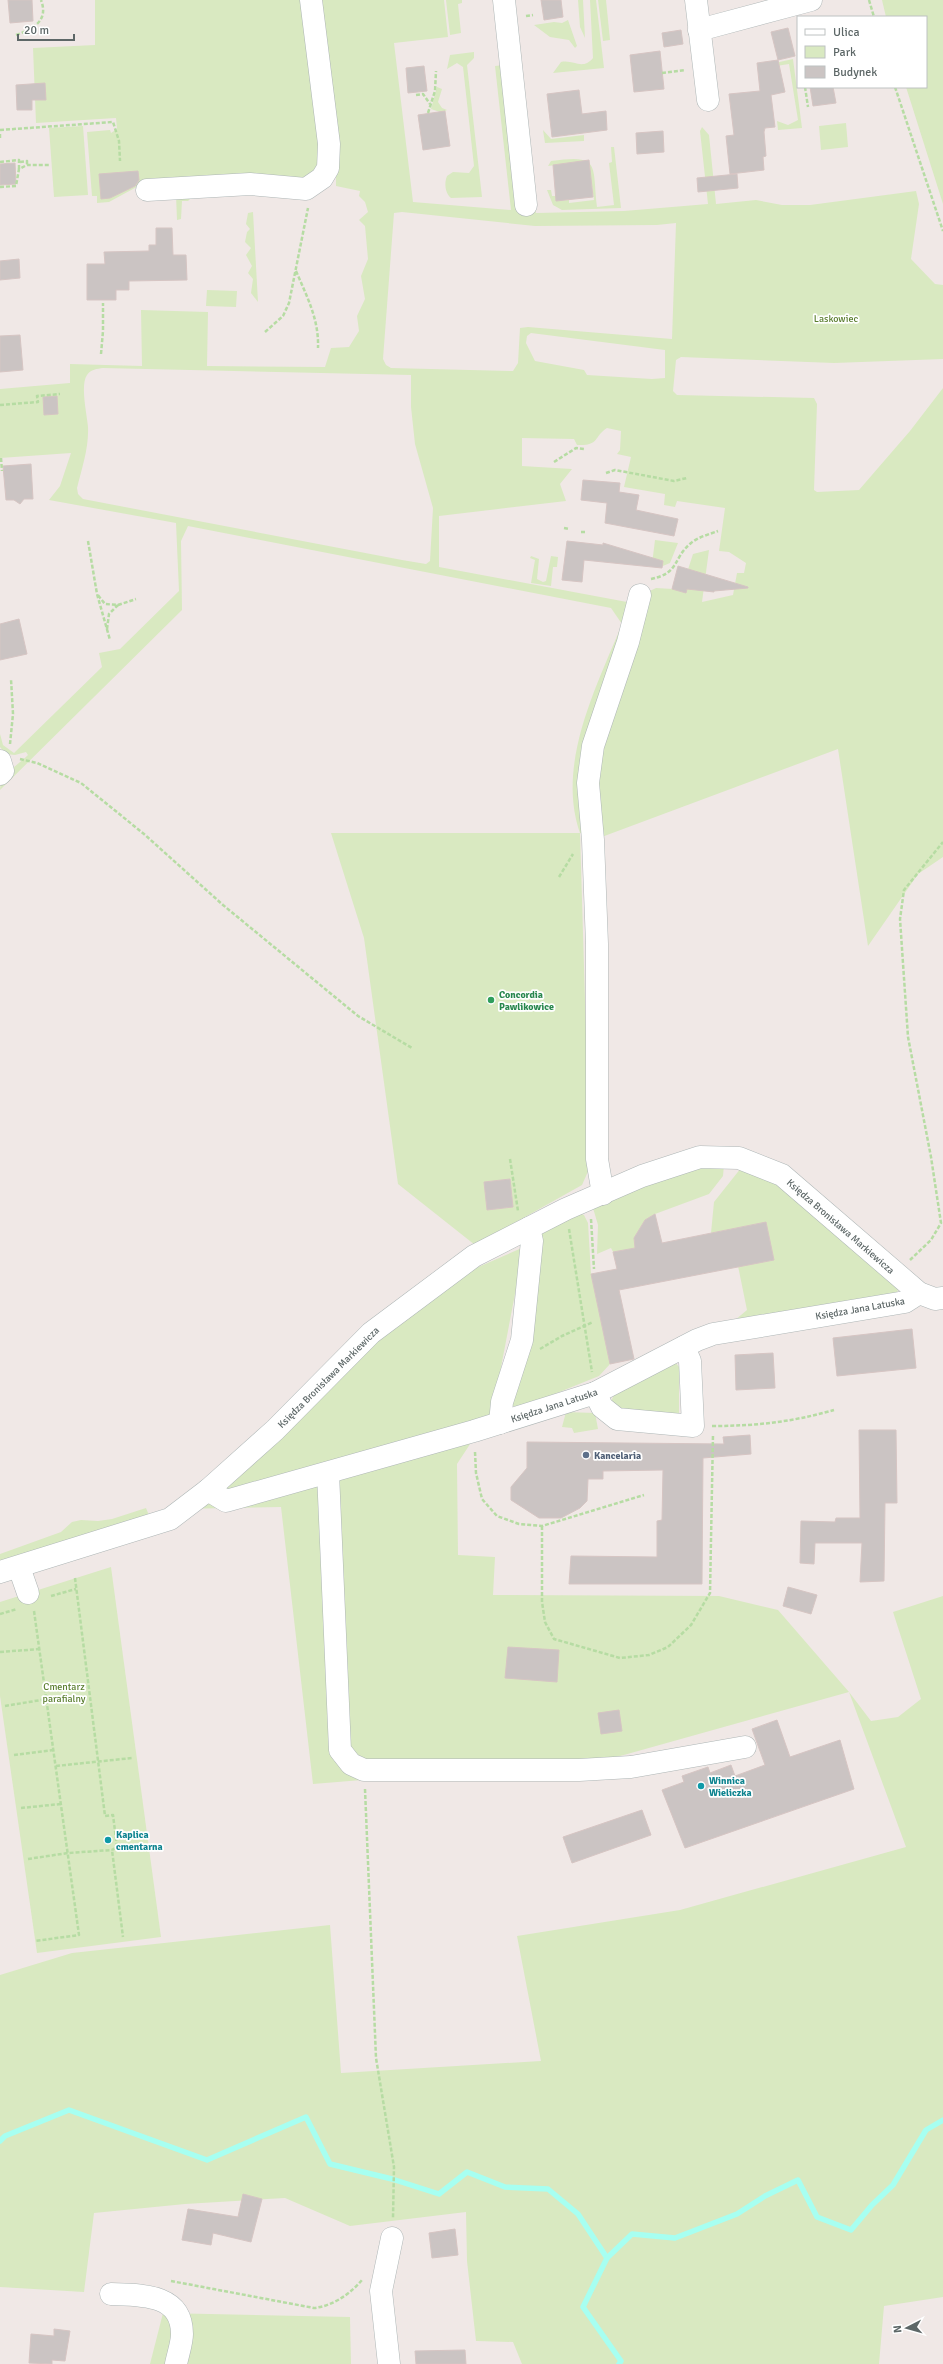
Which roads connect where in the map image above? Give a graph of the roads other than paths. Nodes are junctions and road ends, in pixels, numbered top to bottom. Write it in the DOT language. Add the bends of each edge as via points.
graph roads {
  1 [pos="311,0"];
  2 [pos="504,0"];
  3 [pos="696,0"];
  4 [pos="811,0"];
  5 [pos="699,30"];
  6 [pos="708,100"];
  7 [pos="147,190"];
  8 [pos="526,205"];
  9 [pos="643,588"];
  10 [pos="9,756"];
  11 [pos="0,774"];
  12 [pos="584,1201"];
  13 [pos="529,1228"];
  14 [pos="919,1293"];
  15 [pos="943,1298"];
  16 [pos="684,1348"];
  17 [pos="595,1392"];
  18 [pos="500,1423"];
  19 [pos="328,1473"];
  20 [pos="208,1490"];
  21 [pos="9,1569"];
  22 [pos="28,1593"];
  23 [pos="745,1747"];
  24 [pos="392,2238"];
  25 [pos="111,2294"];
  26 [pos="176,2364"];
  27 [pos="389,2364"];
  1 -- 7 [label="street" via="330,157 328,168 322,178 306,189 250,184"];
  2 -- 8 [label="street"];
  3 -- 5 [label="street"];
  4 -- 5 [label="street"];
  5 -- 6 [label="street"];
  9 -- 12 [label="street" via="633,627 592,746 589,765 597,944 597,1159"];
  10 -- 11 [label="street"];
  12 -- 13 [label="street, Księdza Bronisława Markiewicza"];
  12 -- 14 [label="street, Księdza Bronisława Markiewicza" via="642,1176 700,1157 739,1158 782,1175"];
  13 -- 18 [label="street" via="532,1241 522,1340 502,1402"];
  13 -- 20 [label="street, Księdza Bronisława Markiewicza" via="474,1256 371,1333 275,1430"];
  14 -- 15 [label="street" via="934,1299"];
  14 -- 16 [label="street, Księdza Jana Latuska" via="905,1302 713,1334"];
  16 -- 17 [label="street, Księdza Jana Latuska"];
  16 -- 17 [label="street" via="690,1361 703,1426 617,1418 602,1407"];
  17 -- 18 [label="street, Księdza Jana Latuska"];
  18 -- 19 [label="street, Księdza Jana Latuska"];
  19 -- 20 [label="street, Księdza Jana Latuska" via="226,1501"];
  19 -- 23 [label="street" via="340,1750 352,1764 364,1770 579,1770 631,1767"];
  20 -- 21 [label="street, Księdza Bronisława Markiewicza" via="170,1519"];
  21 -- 22 [label="street"];
  24 -- 27 [label="street" via="381,2291"];
  25 -- 26 [label="street" via="154,2296 174,2310 182,2334"];
}
